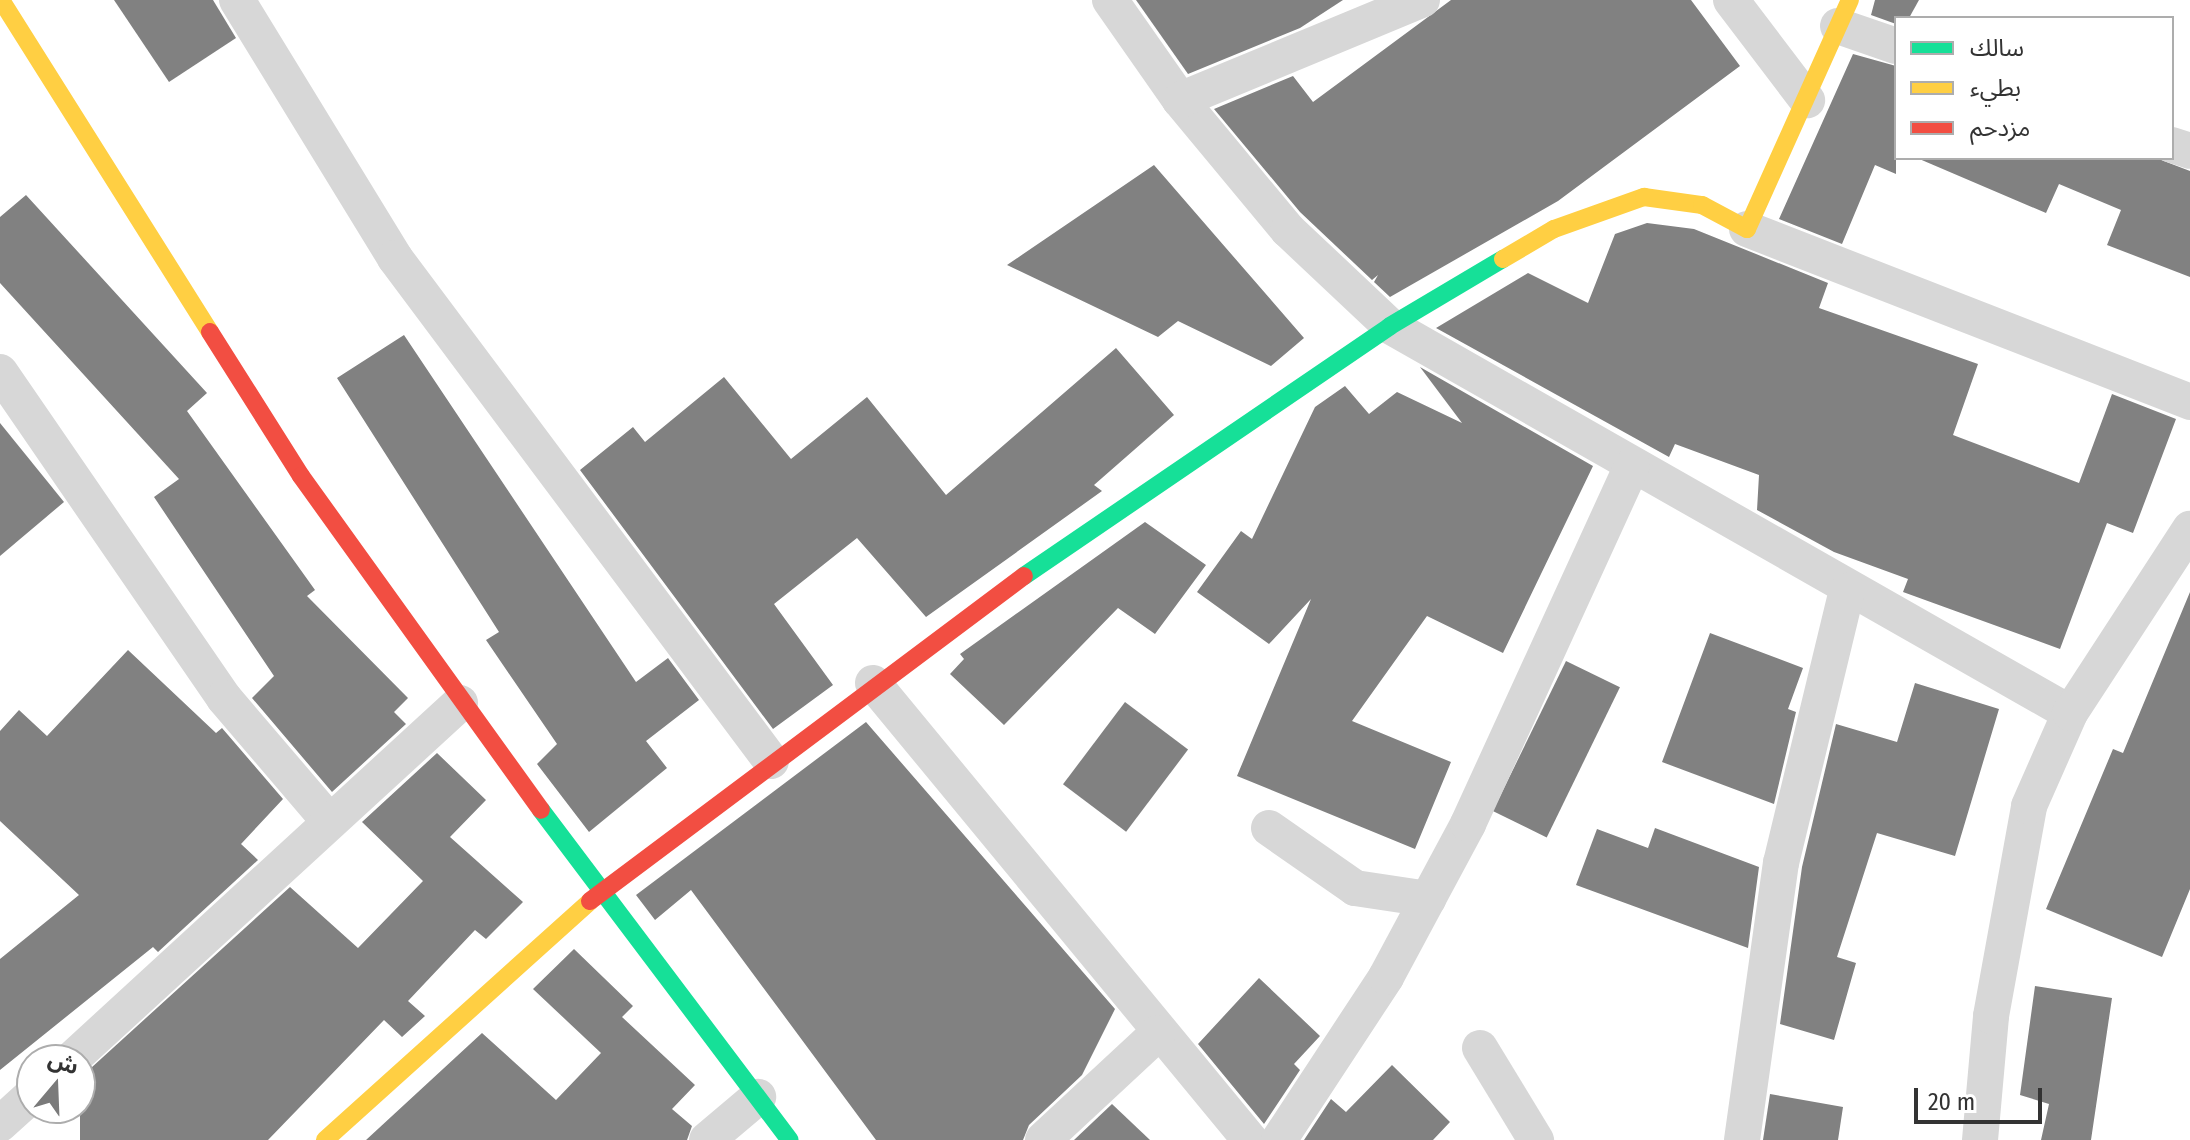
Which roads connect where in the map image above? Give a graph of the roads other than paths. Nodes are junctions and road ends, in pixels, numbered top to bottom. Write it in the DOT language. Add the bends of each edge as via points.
graph roads {
  1 [pos="1,0"];
  2 [pos="237,0"];
  3 [pos="1110,0"];
  4 [pos="1422,0"];
  5 [pos="1731,0"];
  6 [pos="1844,13"];
  7 [pos="1894,45"];
  8 [pos="1180,100"];
  9 [pos="1807,100"];
  10 [pos="1747,229"];
  11 [pos="1390,326"];
  12 [pos="0,372"];
  13 [pos="2190,402"];
  14 [pos="1632,466"];
  15 [pos="2190,529"];
  16 [pos="1847,591"];
  17 [pos="873,683"];
  18 [pos="460,703"];
  19 [pos="2070,713"];
  20 [pos="771,761"];
  21 [pos="329,821"];
  22 [pos="1269,828"];
  23 [pos="603,889"];
  24 [pos="1428,899"];
  25 [pos="1158,1033"];
  26 [pos="88,1044"];
  27 [pos="1480,1048"];
  28 [pos="758,1097"];
  29 [pos="16,1110"];
  30 [pos="0,1124"];
  31 [pos="325,1140"];
  32 [pos="707,1140"];
  33 [pos="790,1140"];
  34 [pos="1043,1140"];
  35 [pos="1250,1140"];
  36 [pos="1279,1140"];
  37 [pos="1536,1140"];
  38 [pos="1742,1140"];
  39 [pos="1980,1140"];
  1 -- 18 [label="street" via="301,476"];
  2 -- 20 [label="street" via="395,258"];
  3 -- 8 [label="street"];
  4 -- 8 [label="street"];
  5 -- 9 [label="street"];
  6 -- 7 [label="street"];
  6 -- 9 [label="street"];
  8 -- 11 [label="street" via="1288,230"];
  9 -- 10 [label="street"];
  10 -- 11 [label="street" via="1702,205 1644,197 1554,229"];
  10 -- 13 [label="street"];
  11 -- 14 [label="street"];
  11 -- 17 [label="street"];
  12 -- 21 [label="street" via="206,673"];
  14 -- 16 [label="street"];
  14 -- 24 [label="street"];
  15 -- 19 [label="street"];
  16 -- 19 [label="street"];
  16 -- 38 [label="street" via="1781,863"];
  17 -- 20 [label="street"];
  17 -- 25 [label="street"];
  18 -- 21 [label="street"];
  18 -- 23 [label="street"];
  19 -- 39 [label="street" via="2029,806 2016,862"];
  20 -- 23 [label="street"];
  21 -- 26 [label="street"];
  22 -- 24 [label="street" via="1355,888"];
  23 -- 28 [label="street"];
  23 -- 31 [label="street"];
  24 -- 36 [label="street"];
  25 -- 34 [label="street"];
  25 -- 35 [label="street"];
  27 -- 37 [label="street"];
  28 -- 32 [label="street"];
  28 -- 33 [label="street"];
  29 -- 30 [label="street"];
}
